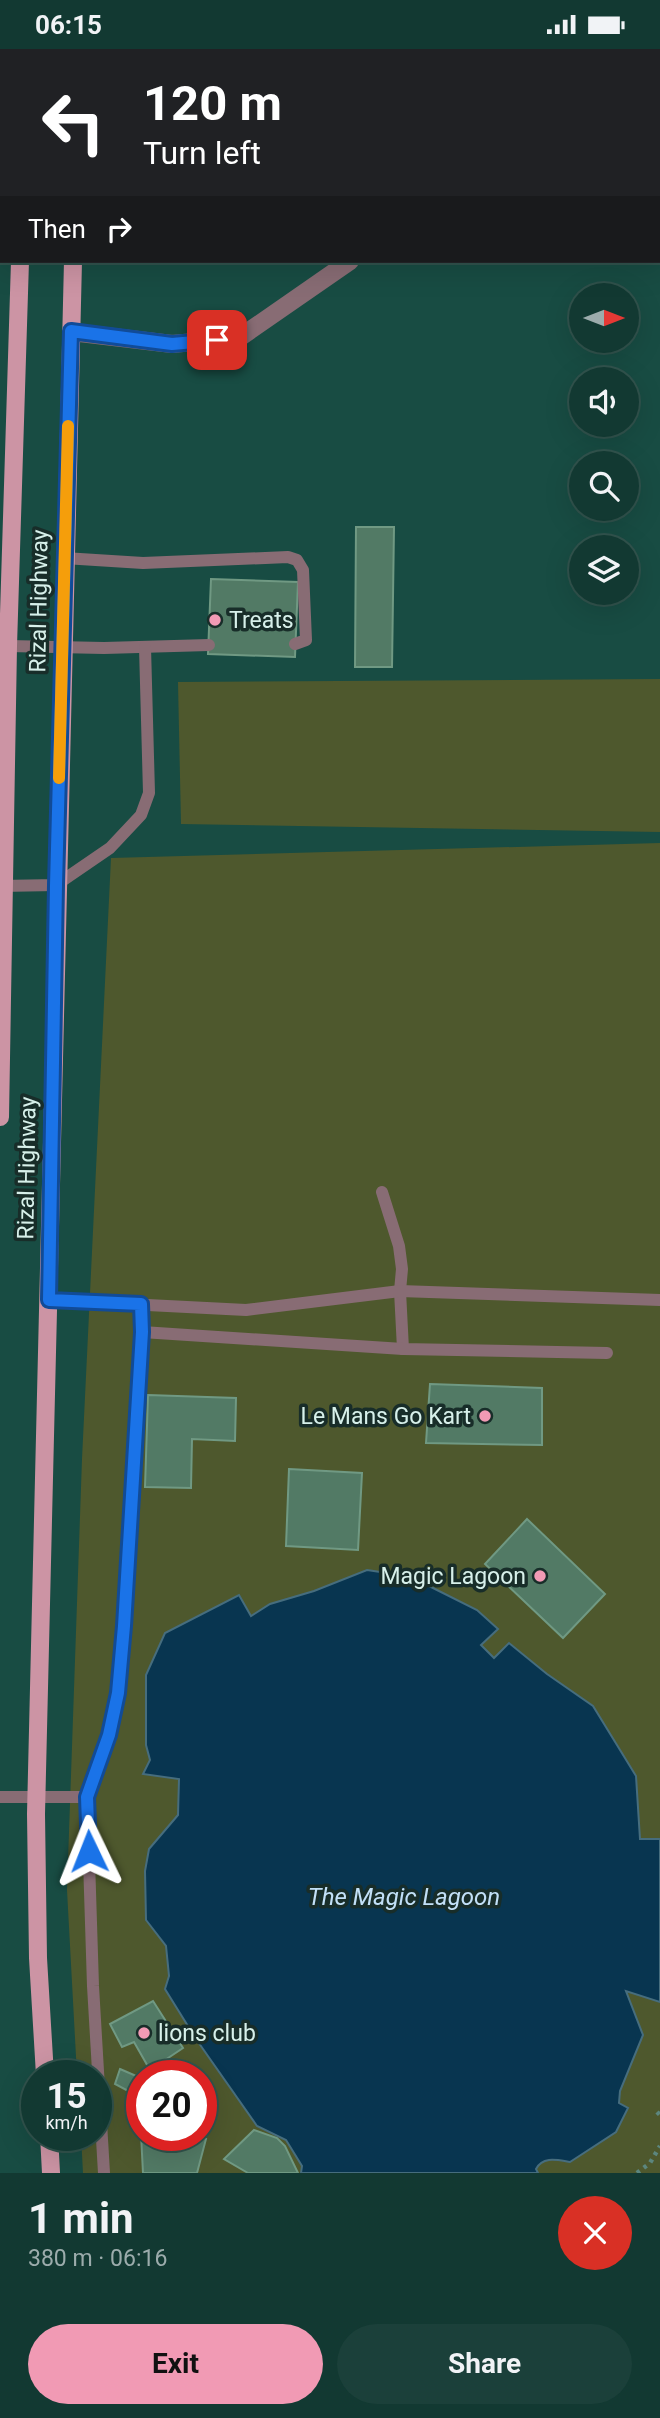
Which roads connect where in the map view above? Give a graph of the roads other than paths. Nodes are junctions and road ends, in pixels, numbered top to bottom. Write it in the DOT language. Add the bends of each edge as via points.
graph roads {
  1 [pos="20,263"];
  2 [pos="73,263"];
  3 [pos="347,263"];
  4 [pos="71,331"];
  5 [pos="64,558"];
  6 [pos="295,644"];
  7 [pos="209,645"];
  8 [pos="8,646"];
  9 [pos="62,646"];
  10 [pos="145,647"];
  11 [pos="56,885"];
  12 [pos="2,886"];
  13 [pos="0,1117"];
  14 [pos="382,1192"];
  15 [pos="400,1291"];
  16 [pos="49,1300"];
  17 [pos="660,1300"];
  18 [pos="141,1304"];
  19 [pos="142,1332"];
  20 [pos="403,1349"];
  21 [pos="607,1353"];
  22 [pos="36,1796"];
  23 [pos="0,1797"];
  24 [pos="87,1797"];
  25 [pos="44,2060"];
  26 [pos="50,2151"];
  27 [pos="51,2173"];
  28 [pos="104,2173"];
  1 -- 8 [label="main road, Rizal Highway"];
  2 -- 4 [label="main road, Rizal Highway"];
  3 -- 4 [label="street" via="239,338 172,344"];
  4 -- 5 [label="main road, Rizal Highway"];
  5 -- 6 [label="lane" via="143,563 297,560 303,570 306,640"];
  5 -- 9 [label="main road, Rizal Highway"];
  7 -- 10 [label="lane"];
  8 -- 9 [label="lane"];
  8 -- 12 [label="main road, Rizal Highway"];
  9 -- 10 [label="lane"];
  9 -- 11 [label="main road, Rizal Highway"];
  10 -- 11 [label="lane" via="149,793 141,815 110,848"];
  11 -- 12 [label="lane"];
  11 -- 16 [label="main road, Rizal Highway"];
  12 -- 13 [label="main road, Rizal Highway"];
  14 -- 15 [label="lane" via="399,1246"];
  15 -- 17 [label="lane"];
  15 -- 18 [label="lane" via="246,1310"];
  15 -- 20 [label="lane"];
  16 -- 18 [label="lane"];
  16 -- 22 [label="main road, Rizal Highway"];
  18 -- 19 [label="lane"];
  19 -- 20 [label="lane"];
  19 -- 24 [label="lane" via="118,1693"];
  20 -- 21 [label="lane"];
  22 -- 23 [label="lane"];
  22 -- 24 [label="lane"];
  22 -- 25 [label="main road, Rizal Highway"];
  24 -- 28 [label="lane"];
  26 -- 27 [label="main road"];
}
